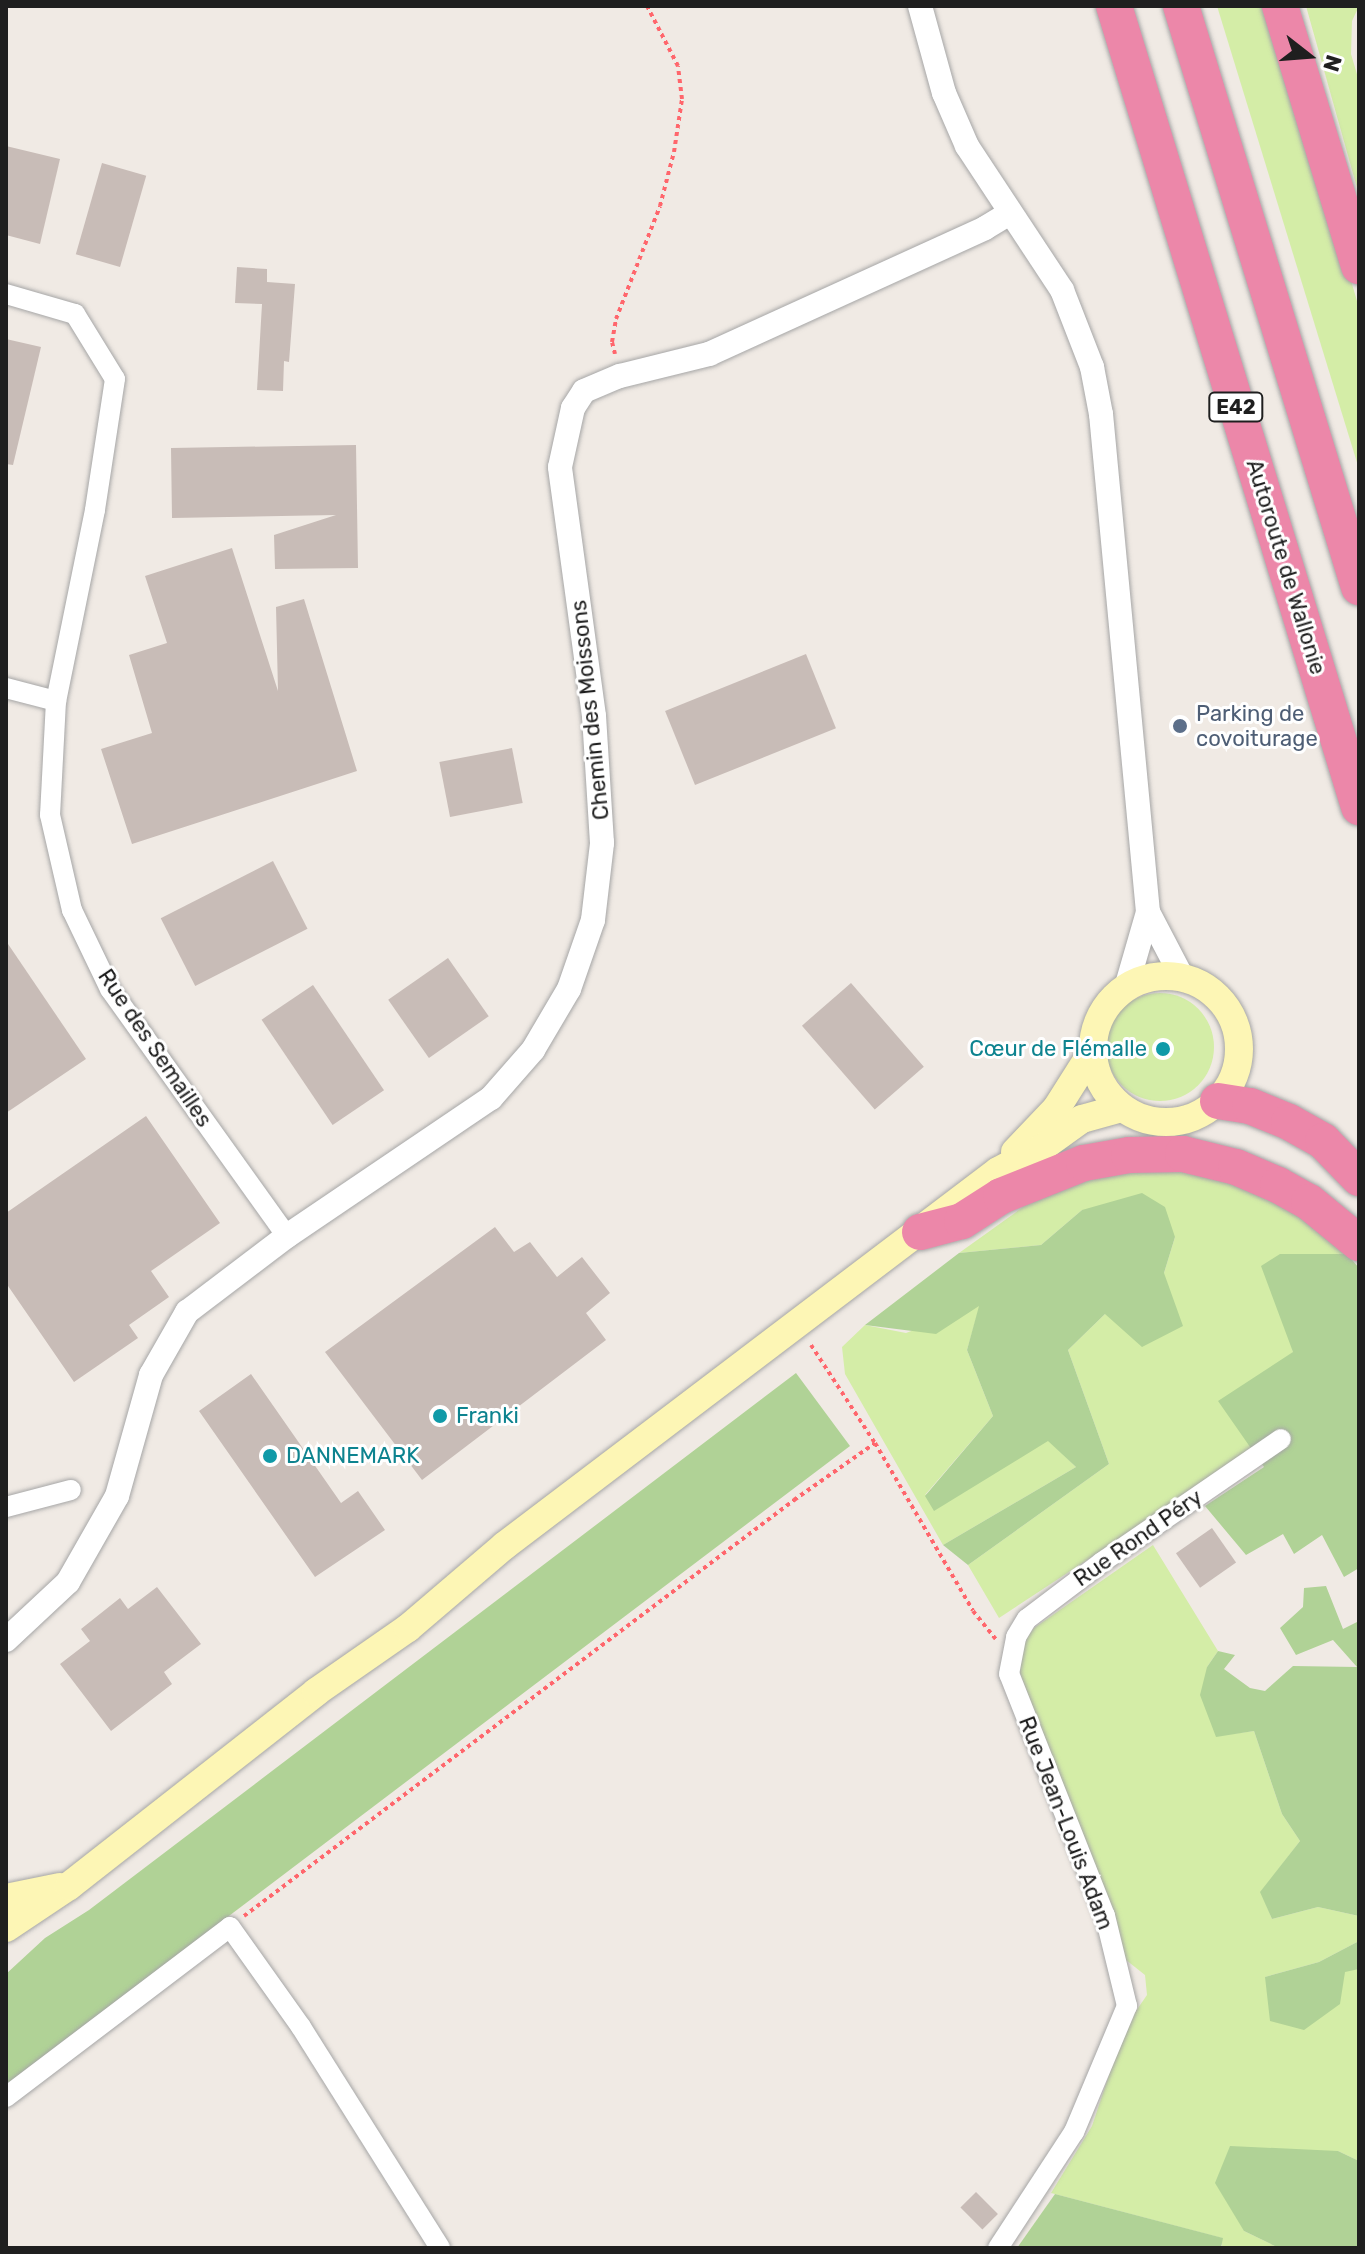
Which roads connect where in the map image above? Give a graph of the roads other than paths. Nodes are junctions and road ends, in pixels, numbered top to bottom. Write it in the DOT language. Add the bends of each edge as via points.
graph roads {
  1 [pos="920,6"];
  2 [pos="1114,6"];
  3 [pos="1181,6"];
  4 [pos="1280,6"];
  5 [pos="1010,213"];
  6 [pos="1359,266"];
  7 [pos="6,294"];
  8 [pos="1359,587"];
  9 [pos="6,688"];
  10 [pos="56,701"];
  11 [pos="1359,807"];
  12 [pos="1148,912"];
  13 [pos="1182,977"];
  14 [pos="1126,988"];
  15 [pos="1092,1052"];
  16 [pos="1218,1101"];
  17 [pos="1122,1108"];
  18 [pos="998,1171"];
  19 [pos="1359,1178"];
  20 [pos="920,1232"];
  21 [pos="287,1236"];
  22 [pos="1359,1243"];
  23 [pos="1281,1439"];
  24 [pos="71,1490"];
  25 [pos="6,1507"];
  26 [pos="6,1640"];
  27 [pos="1012,1652"];
  28 [pos="69,1886"];
  29 [pos="6,1898"];
  30 [pos="6,1928"];
  31 [pos="6,1945"];
  32 [pos="6,2097"];
  33 [pos="440,2248"];
  34 [pos="998,2248"];
  1 -- 5 [label="street" via="961,133"];
  2 -- 11 [label="highway, Autoroute de Wallonie / E42"];
  3 -- 8 [label="highway"];
  4 -- 6 [label="highway"];
  5 -- 12 [label="street" via="1062,290 1092,367 1101,414"];
  5 -- 21 [label="street, Chemin des Moissons" via="709,354 620,376 584,391 567,430 560,467 594,716 602,843 593,920 569,989 533,1050 491,1098"];
  7 -- 10 [label="street, Rue des Semailles" via="75,314 115,379"];
  9 -- 10 [label="street"];
  10 -- 21 [label="street, Rue des Semailles" via="50,815 72,910 110,989"];
  12 -- 13 [label="street"];
  12 -- 14 [label="street"];
  13 -- 14 [label="main road" via="1154,976"];
  13 -- 16 [label="main road" via="1207,987 1221,1000 1238,1032 1237,1069"];
  14 -- 15 [label="main road" via="1103,1011"];
  15 -- 17 [label="main road" via="1101,1084"];
  15 -- 18 [label="main road" via="1056,1109"];
  16 -- 17 [label="main road" via="1197,1116 1172,1123 1145,1120"];
  16 -- 19 [label="highway" via="1250,1106 1289,1122 1323,1141"];
  17 -- 18 [label="main road" via="1082,1119"];
  18 -- 20 [label="main road"];
  20 -- 22 [label="highway" via="962,1221 1001,1196 1084,1163 1183,1154 1236,1167 1278,1185 1309,1202"];
  20 -- 28 [label="main road" via="504,1546 408,1628 316,1692"];
  21 -- 26 [label="street, Chemin des Moissons" via="187,1312 151,1375 117,1496 68,1582"];
  23 -- 27 [label="street, Rue Rond Péry" via="1027,1619"];
  24 -- 25 [label="street"];
  27 -- 34 [label="street, Rue Jean-Louis Adam" via="1009,1674 1105,1916 1127,2006 1074,2132"];
  28 -- 29 [label="main road"];
  28 -- 30 [label="main road"];
  28 -- 31 [label="main road"];
  32 -- 33 [label="street" via="230,1927 301,2027"];
}
